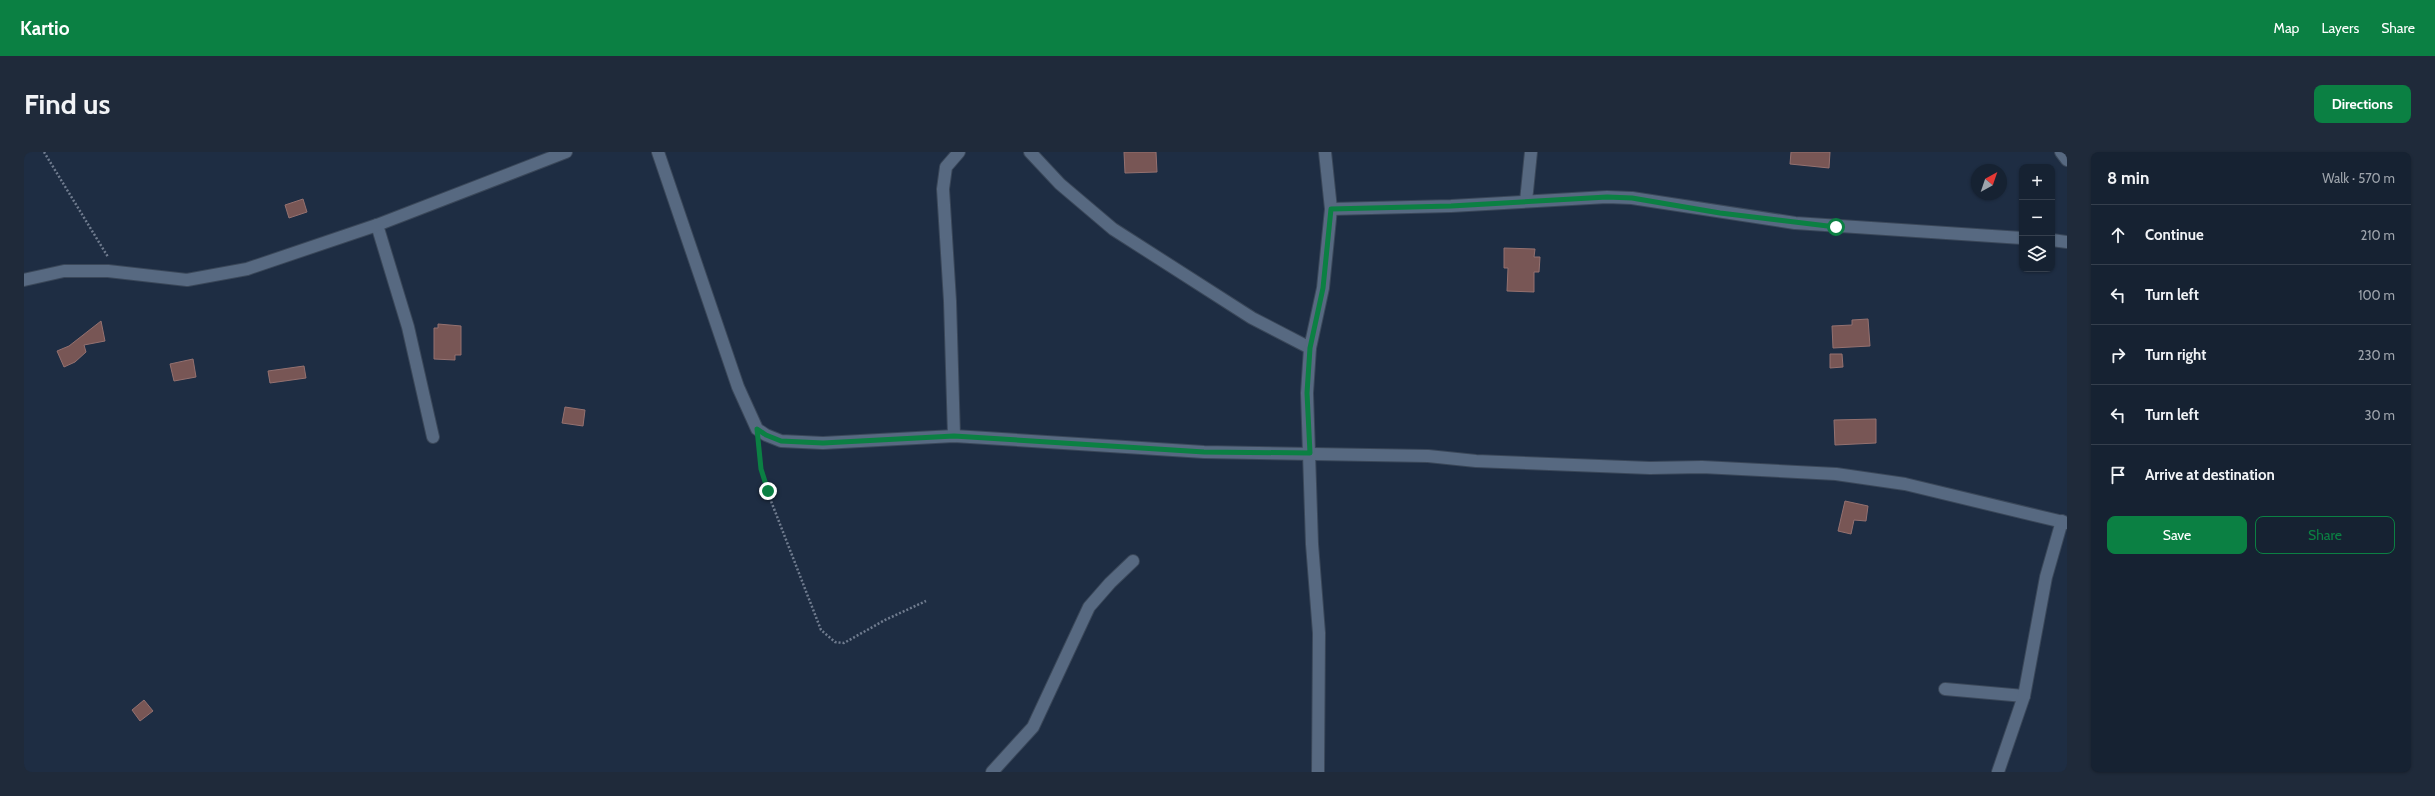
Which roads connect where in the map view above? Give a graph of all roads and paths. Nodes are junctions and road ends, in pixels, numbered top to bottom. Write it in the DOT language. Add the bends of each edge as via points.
graph roads {
  1 [pos="44,152"];
  2 [pos="566,152"];
  3 [pos="658,152"];
  4 [pos="959,152"];
  5 [pos="1030,152"];
  6 [pos="1325,152"];
  7 [pos="1531,152"];
  8 [pos="2061,152"];
  9 [pos="2067,160"];
  10 [pos="1526,201"];
  11 [pos="1331,209"];
  12 [pos="377,225"];
  13 [pos="2019,238"];
  14 [pos="2055,240"];
  15 [pos="2067,242"];
  16 [pos="118,272"];
  17 [pos="24,280"];
  18 [pos="1310,348"];
  19 [pos="757,429"];
  20 [pos="954,436"];
  21 [pos="433,437"];
  22 [pos="1310,453"];
  23 [pos="2064,522"];
  24 [pos="1133,561"];
  25 [pos="926,601"];
  26 [pos="1945,689"];
  27 [pos="2024,696"];
  28 [pos="992,772"];
  29 [pos="1318,772"];
  30 [pos="1998,772"];
  1 -- 16 [label="path"];
  2 -- 12 [label="street"];
  3 -- 19 [label="street" via="738,387"];
  4 -- 20 [label="street" via="946,167 943,189"];
  5 -- 18 [label="street" via="1060,184 1113,229 1252,318"];
  6 -- 11 [label="street"];
  7 -- 10 [label="street"];
  8 -- 9 [label="street"];
  10 -- 11 [label="street"];
  10 -- 13 [label="street" via="1632,198 1802,224"];
  11 -- 18 [label="street" via="1323,288"];
  12 -- 16 [label="street" via="247,269 187,280"];
  12 -- 21 [label="street" via="408,327"];
  14 -- 15 [label="street"];
  16 -- 17 [label="street" via="64,271"];
  18 -- 22 [label="street" via="1307,393"];
  19 -- 20 [label="street" via="781,441 823,443"];
  19 -- 25 [label="path" via="763,476 821,630 826,636 835,642 844,643"];
  20 -- 22 [label="street" via="1204,452"];
  22 -- 23 [label="street" via="1836,474 1906,484"];
  22 -- 29 [label="street" via="1312,544 1319,633"];
  23 -- 27 [label="street" via="2046,578"];
  24 -- 28 [label="street" via="1110,582 1089,607 1033,727"];
  26 -- 27 [label="street"];
  27 -- 30 [label="street"];
}
